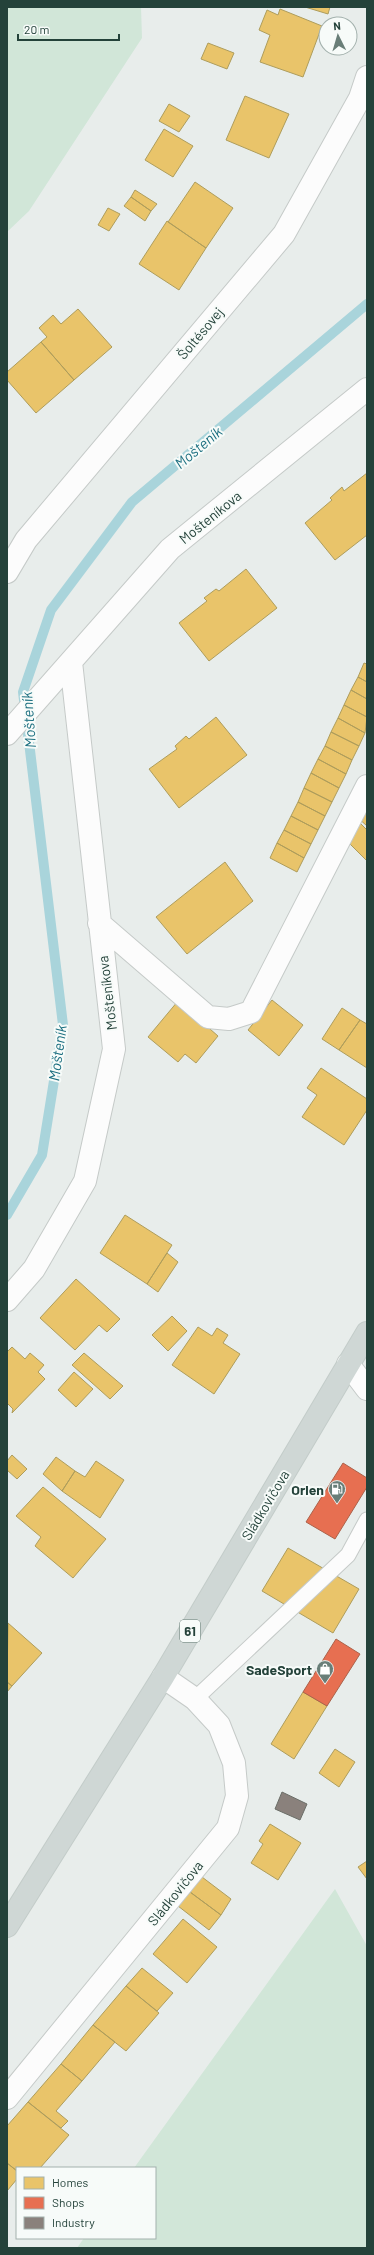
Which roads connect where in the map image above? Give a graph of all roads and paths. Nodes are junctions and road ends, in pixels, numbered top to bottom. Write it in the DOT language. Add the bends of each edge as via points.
graph roads {
  1 [pos="367,77"];
  2 [pos="367,389"];
  3 [pos="7,572"];
  4 [pos="71,662"];
  5 [pos="9,731"];
  6 [pos="367,786"];
  7 [pos="99,922"];
  8 [pos="7,1300"];
  9 [pos="367,1333"];
  10 [pos="348,1364"];
  11 [pos="367,1389"];
  12 [pos="367,1520"];
  13 [pos="163,1677"];
  14 [pos="195,1699"];
  15 [pos="7,1926"];
  16 [pos="7,2098"];
  1 -- 3 [label="street, Šoltésovej" via="360,98 284,234 26,540"];
  2 -- 4 [label="street, Mošteníkova" via="170,549"];
  4 -- 5 [label="street, Mošteníkova"];
  4 -- 7 [label="street, Mošteníkova"];
  6 -- 7 [label="street" via="251,1012 229,1019 208,1017"];
  7 -- 8 [label="street, Mošteníkova" via="114,1049 85,1181 34,1269"];
  9 -- 10 [label="main road, Sládkovičova / 61"];
  10 -- 11 [label="street"];
  10 -- 13 [label="main road, Sládkovičova / 61"];
  12 -- 14 [label="lane" via="348,1555"];
  13 -- 14 [label="street, Sládkovičova"];
  13 -- 15 [label="main road, Sládkovičova / 61"];
  14 -- 16 [label="street, Sládkovičova" via="218,1724 234,1763 237,1796 228,1828"];
}
